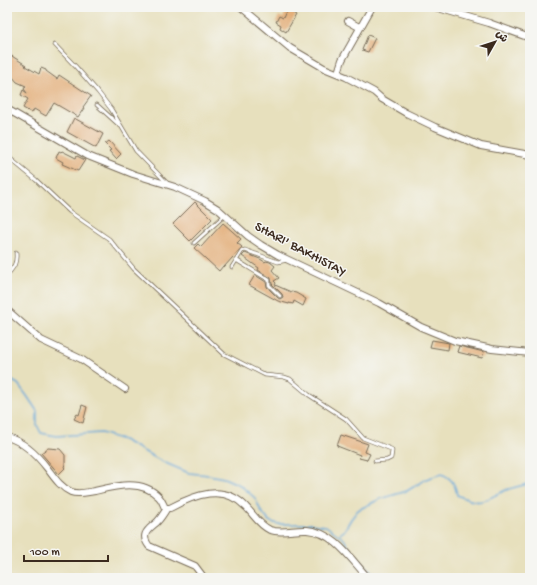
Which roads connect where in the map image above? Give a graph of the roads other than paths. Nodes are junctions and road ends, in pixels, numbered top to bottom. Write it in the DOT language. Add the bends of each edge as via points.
graph roads {
  1 [pos="240,7"];
  2 [pos="372,7"];
  3 [pos="435,7"];
  4 [pos="348,21"];
  5 [pos="359,27"];
  6 [pos="530,38"];
  7 [pos="54,45"];
  8 [pos="338,73"];
  9 [pos="97,105"];
  10 [pos="7,109"];
  11 [pos="123,128"];
  12 [pos="530,155"];
  13 [pos="7,156"];
  14 [pos="169,185"];
  15 [pos="225,215"];
  16 [pos="194,243"];
  17 [pos="16,253"];
  18 [pos="289,259"];
  19 [pos="236,260"];
  20 [pos="232,267"];
  21 [pos="7,275"];
  22 [pos="280,296"];
  23 [pos="7,310"];
  24 [pos="530,353"];
  25 [pos="125,389"];
  26 [pos="7,437"];
  27 [pos="375,461"];
  28 [pos="167,508"];
  29 [pos="204,578"];
  30 [pos="368,578"];
  1 -- 8 [label="street" via="290,48 324,68"];
  2 -- 5 [label="street"];
  3 -- 6 [label="street"];
  4 -- 5 [label="street"];
  5 -- 8 [label="street"];
  7 -- 11 [label="lane" via="98,92"];
  8 -- 12 [label="street" via="435,127 481,146"];
  9 -- 11 [label="lane"];
  10 -- 14 [label="street, SHARI' BAKHISTAY" via="88,156"];
  11 -- 14 [label="lane" via="136,151"];
  13 -- 27 [label="lane" via="70,212 109,239 134,269 224,354 264,375 290,380 346,419 364,438 391,449 391,458"];
  14 -- 15 [label="street, SHARI' BAKHISTAY" via="205,201"];
  15 -- 16 [label="lane"];
  15 -- 18 [label="street, SHARI' BAKHISTAY" via="248,236"];
  17 -- 21 [label="lane" via="15,266"];
  18 -- 19 [label="lane" via="278,262 245,250"];
  18 -- 24 [label="street, SHARI' BAKHISTAY" via="446,338 492,349"];
  19 -- 20 [label="lane"];
  19 -- 22 [label="lane" via="269,280 268,285"];
  23 -- 25 [label="street" via="42,340 81,360"];
  26 -- 28 [label="street" via="26,446 61,486 70,492 87,493 133,486 152,491"];
  28 -- 29 [label="street" via="147,531 146,542 149,546 195,566"];
  28 -- 30 [label="street" via="204,494 217,493 232,497 271,530 306,530 324,534 336,543"];
}
